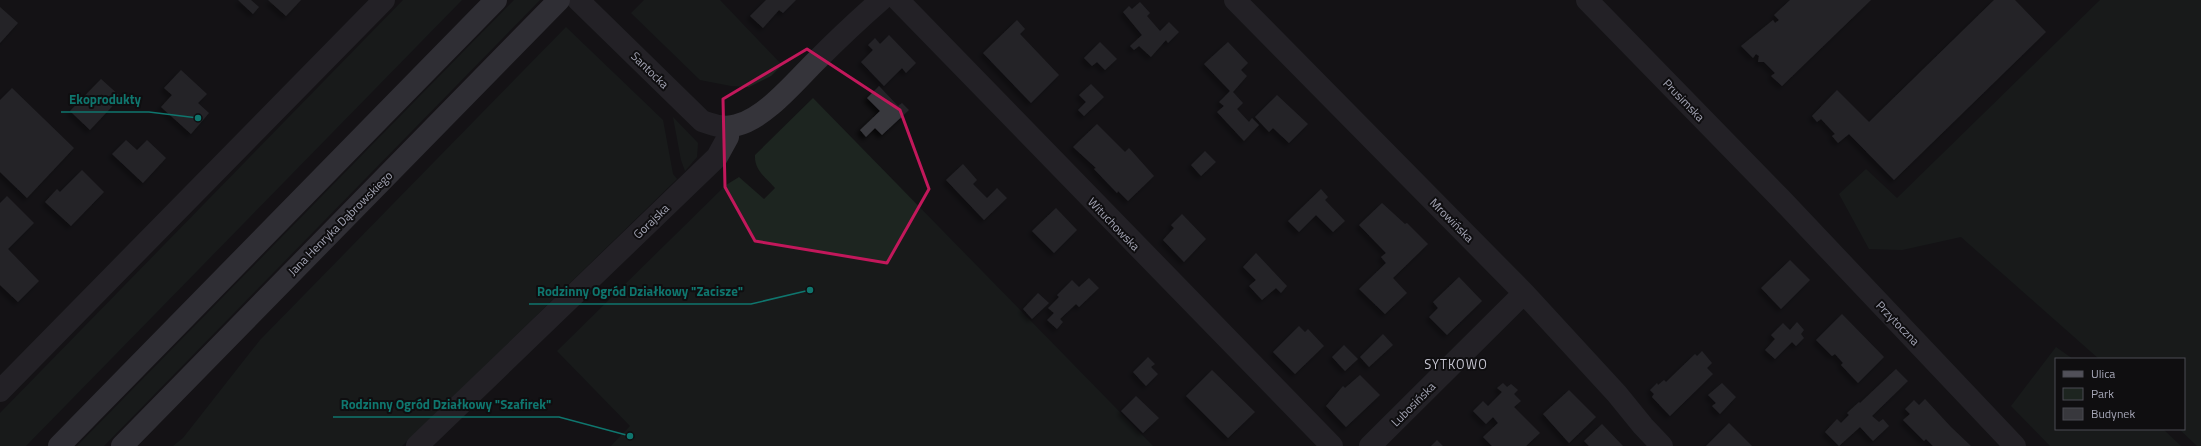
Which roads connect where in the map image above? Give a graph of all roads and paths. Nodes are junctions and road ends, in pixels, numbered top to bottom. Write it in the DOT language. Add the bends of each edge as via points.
graph roads {
  1 [pos="384,0"];
  2 [pos="496,0"];
  3 [pos="559,0"];
  4 [pos="578,0"];
  5 [pos="882,0"];
  6 [pos="898,0"];
  7 [pos="1235,0"];
  8 [pos="1587,0"];
  9 [pos="729,127"];
  10 [pos="1781,200"];
  11 [pos="1524,293"];
  12 [pos="0,391"];
  13 [pos="59,446"];
  14 [pos="122,446"];
  15 [pos="417,446"];
  16 [pos="1332,446"];
  17 [pos="1370,446"];
  18 [pos="1662,446"];
  19 [pos="2016,446"];
  1 -- 12 [label="street"];
  2 -- 13 [label="main road"];
  3 -- 14 [label="main road, Jana Henryka Dąbrowskiego"];
  4 -- 9 [label="street, Santocka" via="702,121 718,127"];
  5 -- 9 [label="street" via="863,15 770,106 739,125"];
  6 -- 16 [label="street, Wituchowska"];
  7 -- 11 [label="street, Mrowińska"];
  8 -- 10 [label="street, Prusimska"];
  9 -- 15 [label="street, Gorajska" via="728,137 718,157"];
  10 -- 19 [label="street, Przytoczna"];
  11 -- 17 [label="street, Lubosińska"];
  11 -- 18 [label="street, Mrowińska" via="1618,394"];
}
